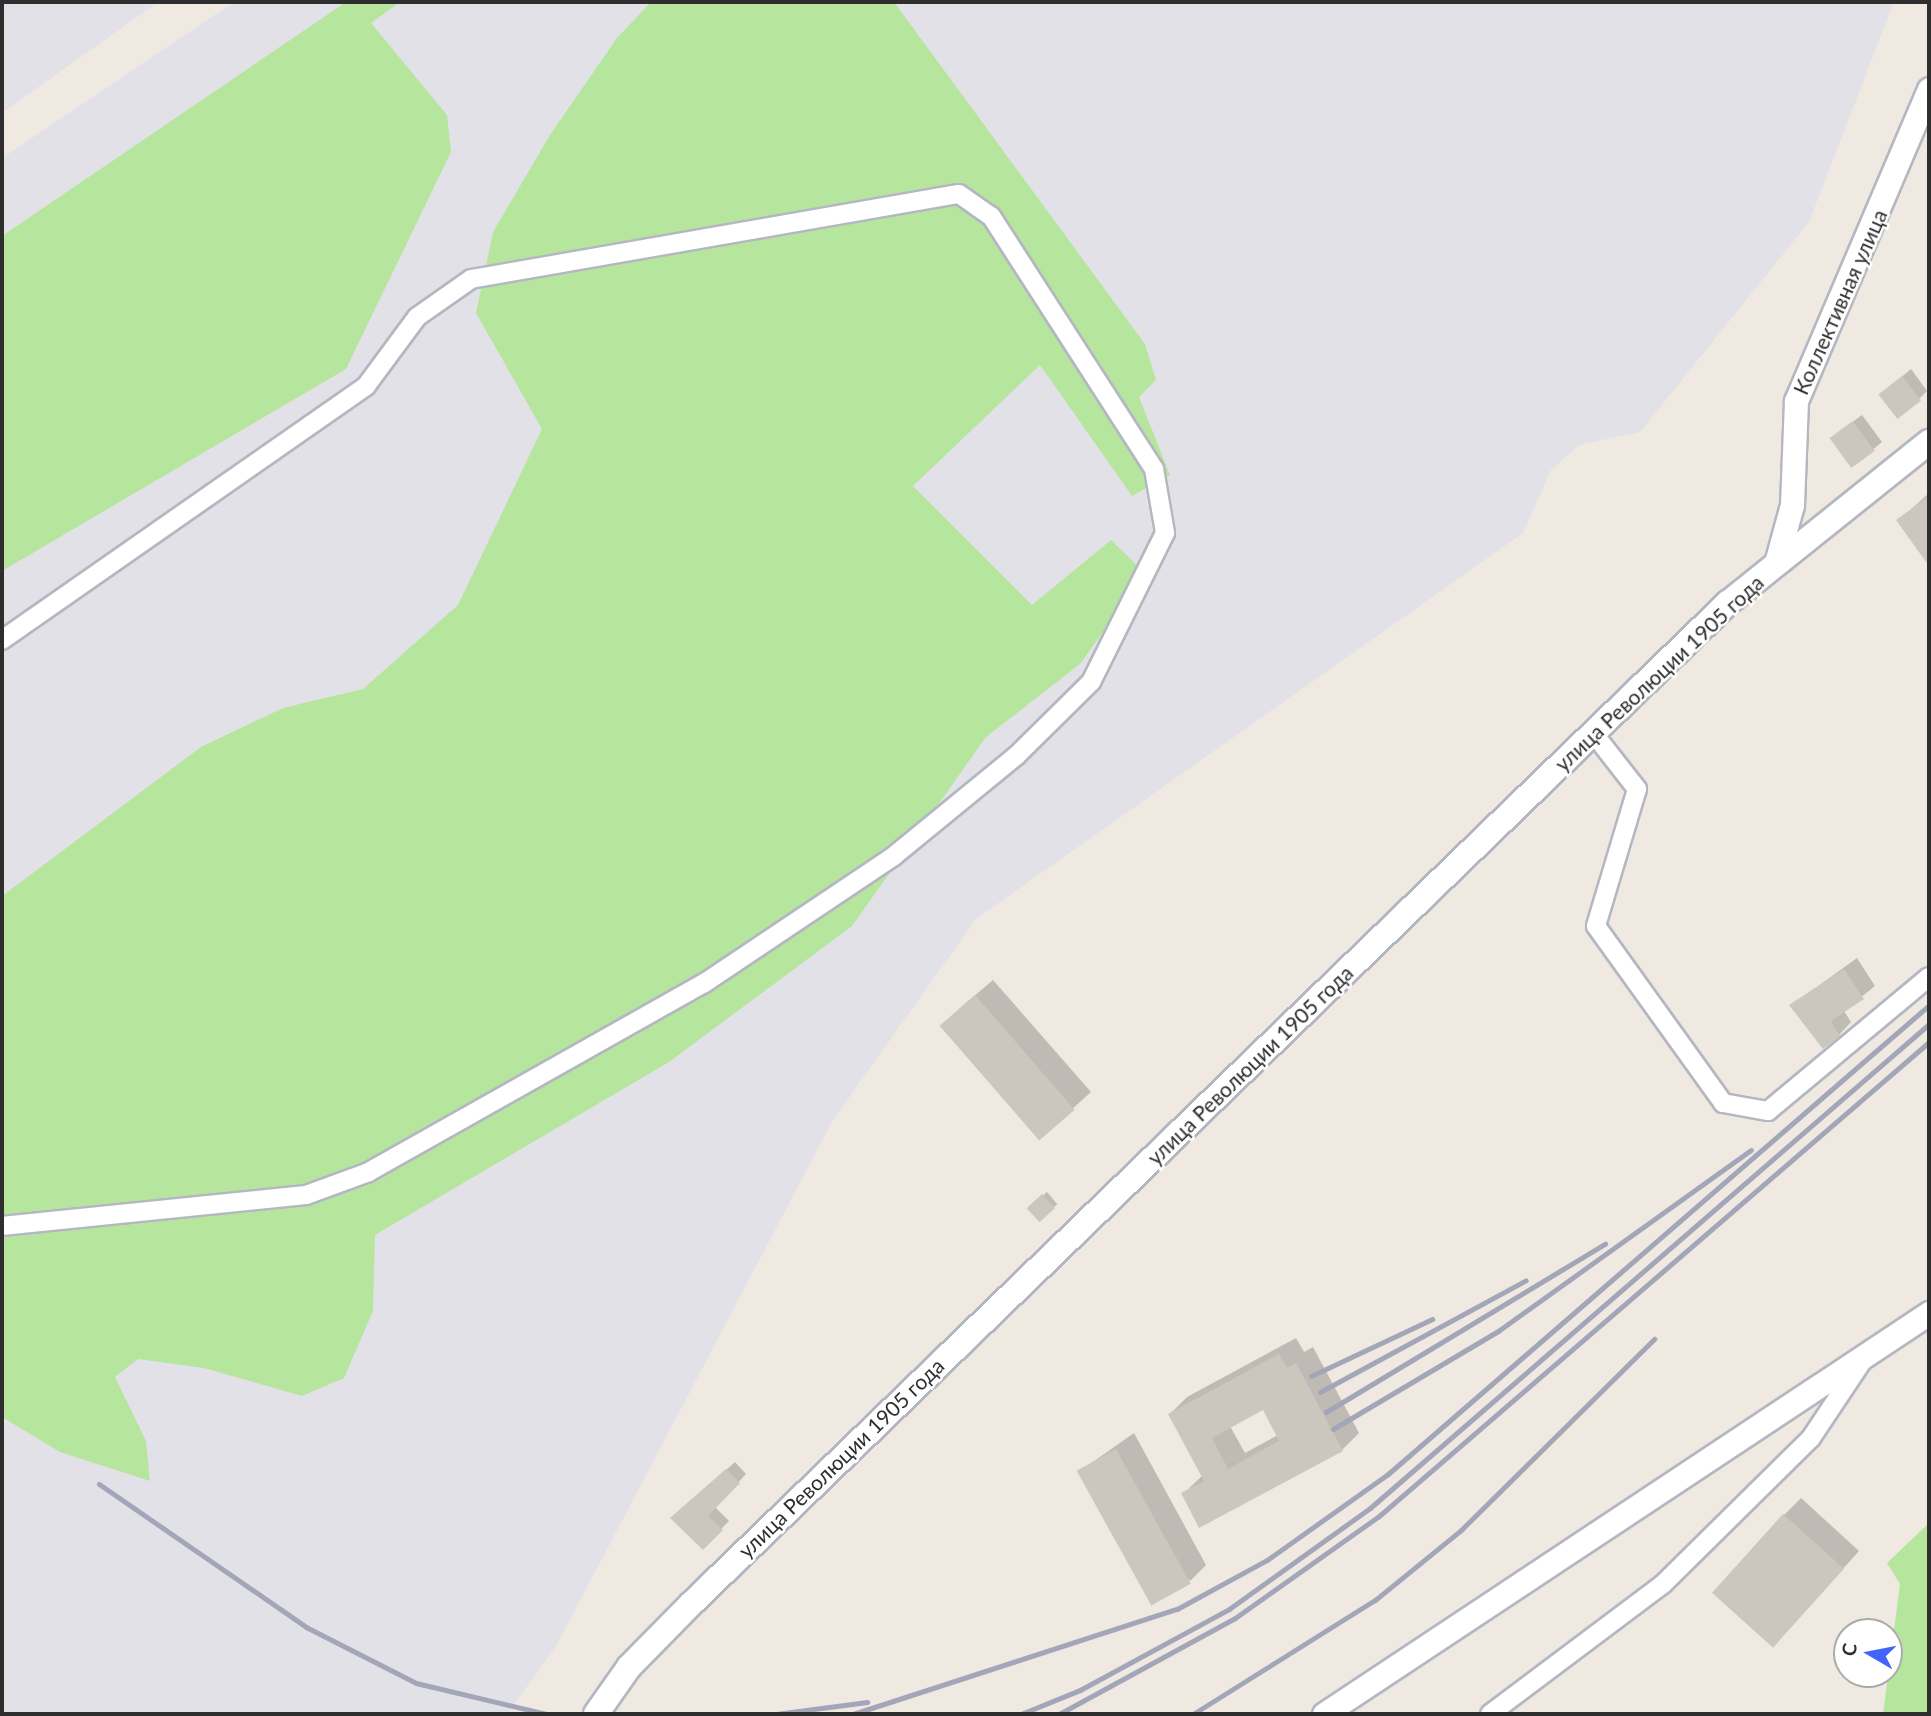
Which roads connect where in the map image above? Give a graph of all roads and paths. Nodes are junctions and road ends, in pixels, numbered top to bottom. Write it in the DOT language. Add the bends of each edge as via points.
graph roads {
  1 [pos="1929,89"];
  2 [pos="1929,442"];
  3 [pos="1792,505"];
  4 [pos="1821,526"];
  5 [pos="1776,563"];
  6 [pos="2,640"];
  7 [pos="1594,734"];
  8 [pos="1929,976"];
  9 [pos="2,1226"];
  10 [pos="1929,1313"];
  11 [pos="1864,1357"];
  12 [pos="596,1714"];
  13 [pos="1324,1714"];
  14 [pos="1490,1714"];
  1 -- 3 [label="street, Коллективная улица" via="1796,401"];
  2 -- 4 [label="main road, улица Революции 1905 года"];
  3 -- 4 [label="street"];
  3 -- 5 [label="street, Коллективная улица"];
  4 -- 5 [label="main road, улица Революции 1905 года"];
  5 -- 7 [label="main road, улица Революции 1905 года"];
  6 -- 9 [label="street" via="366,386 417,317 471,279 959,194 991,216 1154,469 1165,533 1091,682 1016,756 894,856 704,983 369,1172 306,1195"];
  7 -- 8 [label="street" via="1637,789 1596,926 1723,1103 1768,1111"];
  7 -- 12 [label="main road, улица Революции 1905 года" via="692,1603 629,1667"];
  10 -- 11 [label="street"];
  11 -- 13 [label="street"];
  11 -- 14 [label="street" via="1811,1438 1663,1584"];
}
